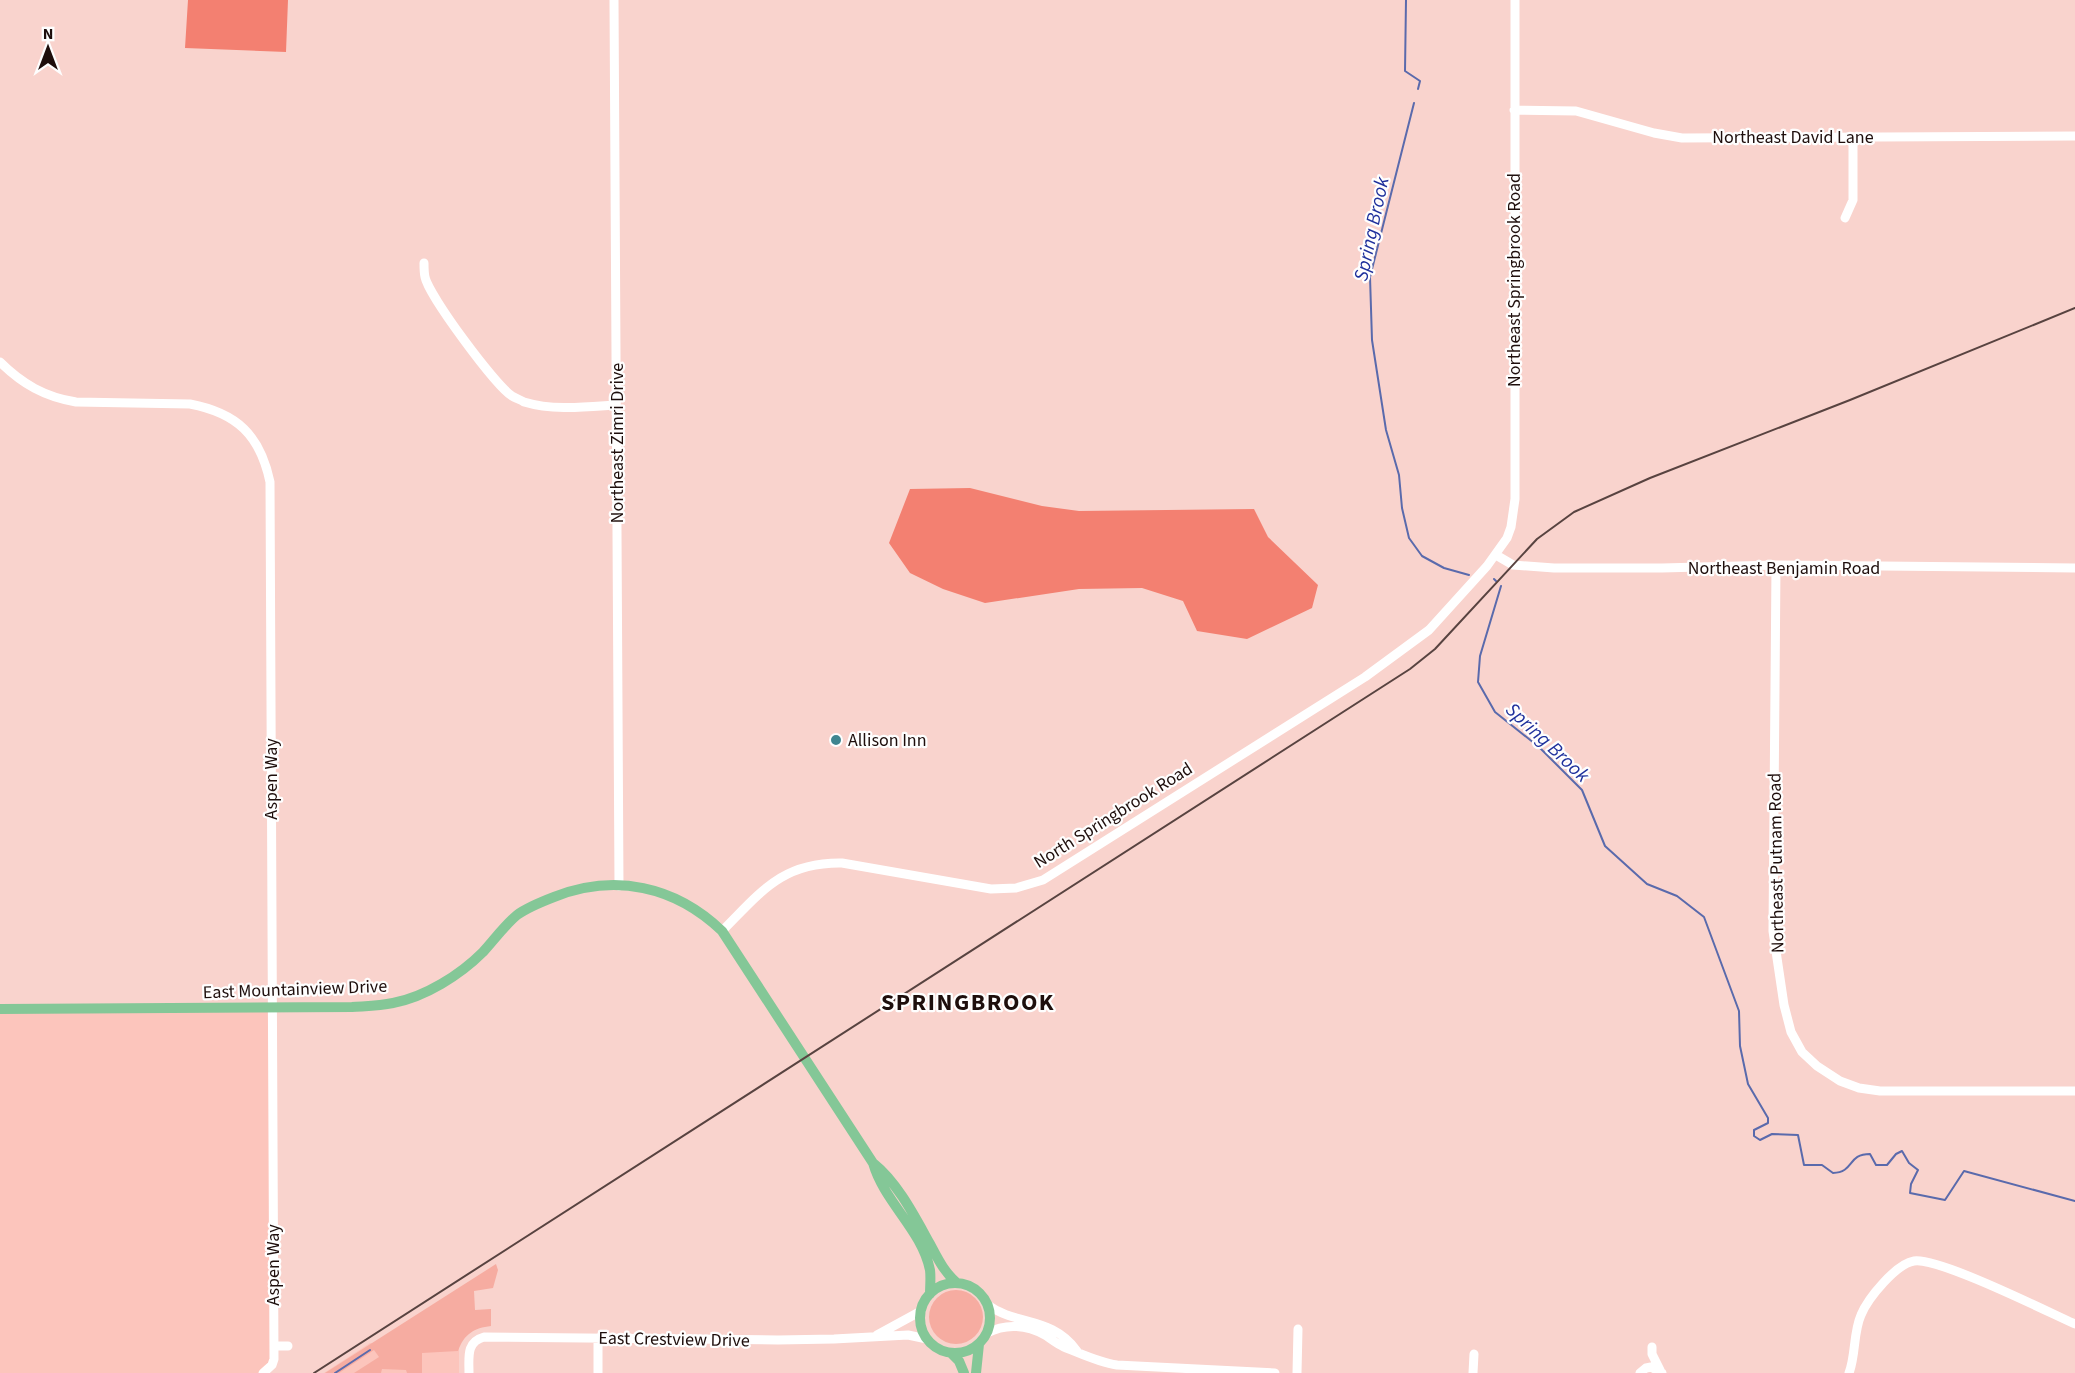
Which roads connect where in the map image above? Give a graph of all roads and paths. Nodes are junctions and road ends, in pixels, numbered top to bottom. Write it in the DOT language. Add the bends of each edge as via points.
graph roads {
  1 [pos="614,0"];
  2 [pos="1515,0"];
  3 [pos="1514,110"];
  4 [pos="2075,136"];
  5 [pos="1853,137"];
  6 [pos="1845,218"];
  7 [pos="424,264"];
  8 [pos="0,362"];
  9 [pos="616,405"];
  10 [pos="1496,555"];
  11 [pos="1776,565"];
  12 [pos="2075,568"];
  13 [pos="619,886"];
  14 [pos="722,931"];
  15 [pos="273,1007"];
  16 [pos="0,1009"];
  17 [pos="2075,1091"];
  18 [pos="873,1163"];
  19 [pos="957,1283"];
  20 [pos="930,1294"];
  21 [pos="988,1305"];
  22 [pos="921,1311"];
  23 [pos="2075,1324"];
  24 [pos="1298,1329"];
  25 [pos="987,1333"];
  26 [pos="877,1335"];
  27 [pos="598,1338"];
  28 [pos="927,1339"];
  29 [pos="979,1344"];
  30 [pos="274,1346"];
  31 [pos="288,1346"];
  32 [pos="1077,1351"];
  33 [pos="951,1353"];
  34 [pos="1474,1354"];
  35 [pos="1851,1370"];
  36 [pos="1641,1372"];
  37 [pos="1662,1372"];
  38 [pos="263,1373"];
  39 [pos="469,1373"];
  40 [pos="598,1373"];
  41 [pos="964,1373"];
  42 [pos="976,1373"];
  43 [pos="1275,1373"];
  44 [pos="1297,1373"];
  45 [pos="1473,1373"];
  1 -- 9 [label="street, Northeast Zimri Drive"];
  2 -- 3 [label="street, Northeast Springbrook Road"];
  3 -- 5 [label="street, Northeast David Lane" via="1576,111 1682,138"];
  3 -- 10 [label="street, Northeast Springbrook Road" via="1515,499 1511,527"];
  4 -- 5 [label="street, Northeast David Lane"];
  5 -- 6 [label="street" via="1853,200"];
  7 -- 9 [label="street" via="428,285 450,322 511,396 542,406 565,408"];
  8 -- 15 [label="street, Aspen Way" via="44,395 76,402 208,407 240,424 258,446 266,464 270,482"];
  9 -- 13 [label="street, Northeast Zimri Drive"];
  10 -- 11 [label="street, Northeast Benjamin Road" via="1513,565 1544,567"];
  10 -- 14 [label="street, North Springbrook Road" via="1444,615 1403,651 1043,880 1016,888 974,888 821,862 767,886"];
  11 -- 12 [label="street, Northeast Benjamin Road"];
  11 -- 17 [label="street, Northeast Putnam Road" via="1773,931 1784,1005 1791,1032 1802,1052 1840,1080 1880,1091"];
  13 -- 14 [label="main road, East Mountainview Drive" via="636,886 674,897 693,906"];
  13 -- 15 [label="main road, East Mountainview Drive" via="581,889 533,905 469,964 440,984 406,999 377,1006"];
  14 -- 18 [label="main road"];
  15 -- 16 [label="main road, East Mountainview Drive"];
  15 -- 30 [label="street, Aspen Way"];
  18 -- 19 [label="main road" via="886,1173 943,1268"];
  18 -- 20 [label="main road" via="877,1178 924,1254 930,1273"];
  19 -- 20 [label="main road" via="946,1284"];
  19 -- 21 [label="main road" via="974,1288"];
  20 -- 22 [label="main road"];
  21 -- 25 [label="main road"];
  21 -- 32 [label="street" via="1006,1315 1050,1328 1069,1340"];
  22 -- 26 [label="street, East Crestview Drive"];
  22 -- 28 [label="main road"];
  23 -- 35 [label="street" via="1940,1264 1915,1261 1893,1272 1866,1305 1857,1327"];
  24 -- 44 [label="street"];
  25 -- 29 [label="main road"];
  25 -- 32 [label="street" via="1005,1326 1030,1329"];
  26 -- 27 [label="street, East Crestview Drive" via="812,1340"];
  26 -- 28 [label="street, East Crestview Drive"];
  27 -- 39 [label="street, East Crestview Drive" via="484,1337 473,1342 469,1350"];
  27 -- 40 [label="street"];
  28 -- 33 [label="main road"];
  29 -- 33 [label="main road"];
  29 -- 42 [label="main road"];
  30 -- 31 [label="street"];
  30 -- 38 [label="street" via="272,1365"];
  32 -- 43 [label="street" via="1117,1365"];
  33 -- 41 [label="main road"];
  34 -- 45 [label="street"];
  36 -- 37 [label="street" via="1651,1367"];
  36 -- 37 [label="street" via="1652,1350"];
}
